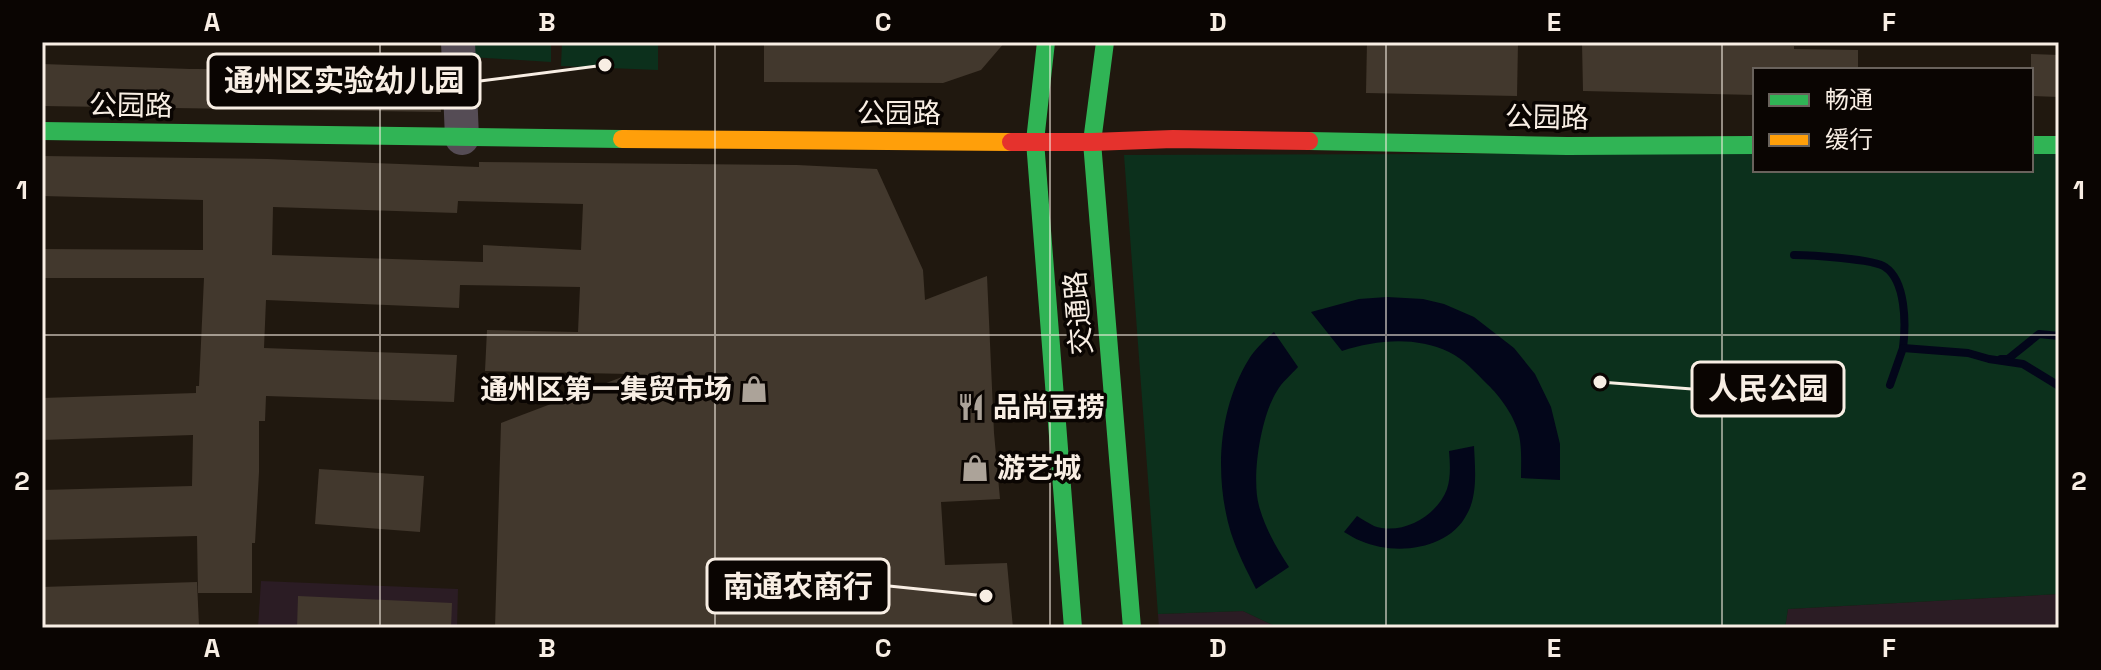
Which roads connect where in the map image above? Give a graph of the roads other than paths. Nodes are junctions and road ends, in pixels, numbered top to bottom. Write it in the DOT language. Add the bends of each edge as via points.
graph roads {
  1 [pos="458,42"];
  2 [pos="1046,42"];
  3 [pos="1105,42"];
  4 [pos="42,131"];
  5 [pos="462,138"];
  6 [pos="1035,141"];
  7 [pos="1092,142"];
  8 [pos="1753,145"];
  9 [pos="2033,145"];
  10 [pos="2059,145"];
  11 [pos="1073,628"];
  12 [pos="1132,628"];
  1 -- 5 [label="street"];
  2 -- 6 [label="street, 交通路"];
  3 -- 7 [label="street, 交通路"];
  4 -- 5 [label="street, 公园路"];
  5 -- 6 [label="street, 公园路"];
  6 -- 7 [label="street, 公园路"];
  6 -- 11 [label="street, 交通路"];
  7 -- 8 [label="street, 公园路"];
  7 -- 12 [label="street, 交通路"];
  9 -- 10 [label="street"];
}
